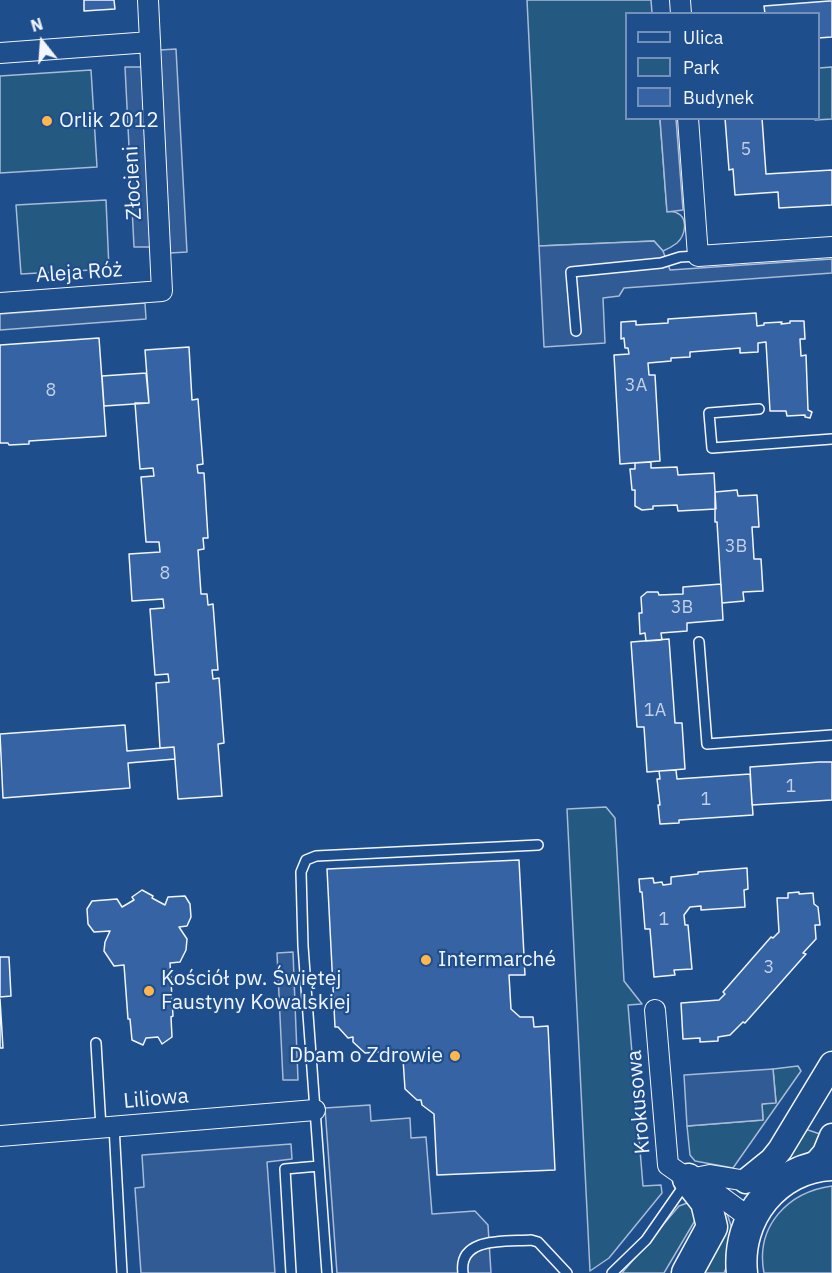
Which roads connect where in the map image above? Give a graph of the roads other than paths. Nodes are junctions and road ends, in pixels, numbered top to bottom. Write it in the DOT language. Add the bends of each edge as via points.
graph roads {
  1 [pos="148,0"];
  2 [pos="150,42"];
  3 [pos="0,53"];
  4 [pos="688,120"];
  5 [pos="832,247"];
  6 [pos="698,256"];
  7 [pos="162,291"];
  8 [pos="0,303"];
  9 [pos="576,331"];
  10 [pos="759,409"];
  11 [pos="832,439"];
  12 [pos="699,642"];
  13 [pos="832,735"];
  14 [pos="538,845"];
  15 [pos="655,1010"];
  16 [pos="96,1043"];
  17 [pos="832,1064"];
  18 [pos="315,1110"];
  19 [pos="107,1127"];
  20 [pos="0,1136"];
  21 [pos="832,1136"];
  22 [pos="319,1166"];
  23 [pos="823,1166"];
  24 [pos="688,1179"];
  25 [pos="746,1181"];
  26 [pos="782,1182"];
  27 [pos="750,1221"];
  28 [pos="742,1272"];
  29 [pos="122,1273"];
  30 [pos="291,1273"];
  31 [pos="327,1273"];
  32 [pos="463,1273"];
  33 [pos="567,1273"];
  34 [pos="612,1273"];
  35 [pos="687,1273"];
  1 -- 2 [label="street, Złocieni"];
  2 -- 3 [label="street"];
  2 -- 7 [label="street, Złocieni"];
  4 -- 6 [label="street"];
  5 -- 6 [label="street"];
  6 -- 9 [label="lane" via="571,272"];
  7 -- 8 [label="street, Aleja Róż"];
  10 -- 11 [label="lane" via="709,412 712,448"];
  12 -- 13 [label="lane" via="707,744"];
  14 -- 18 [label="lane" via="316,856 306,860 301,872 303,946"];
  15 -- 24 [label="street, Krokusowa" via="668,1165"];
  16 -- 19 [label="lane"];
  17 -- 25 [label="street" via="780,1150"];
  18 -- 19 [label="street, Liliowa"];
  18 -- 22 [label="lane"];
  19 -- 20 [label="street, Liliowa"];
  19 -- 29 [label="lane"];
  21 -- 23 [label="street"];
  22 -- 30 [label="lane" via="285,1169"];
  22 -- 31 [label="lane"];
  23 -- 26 [label="main road"];
  24 -- 25 [label="street" via="710,1175"];
  24 -- 27 [label="street, Krokusowa" via="709,1188"];
  24 -- 34 [label="lane" via="646,1239"];
  24 -- 35 [label="main road" via="706,1202 712,1227"];
  25 -- 26 [label="street"];
  26 -- 27 [label="main road" via="763,1199"];
  27 -- 28 [label="main road" via="742,1245"];
  32 -- 33 [label="lane" via="468,1251 479,1244 531,1240 538,1242"];
}
